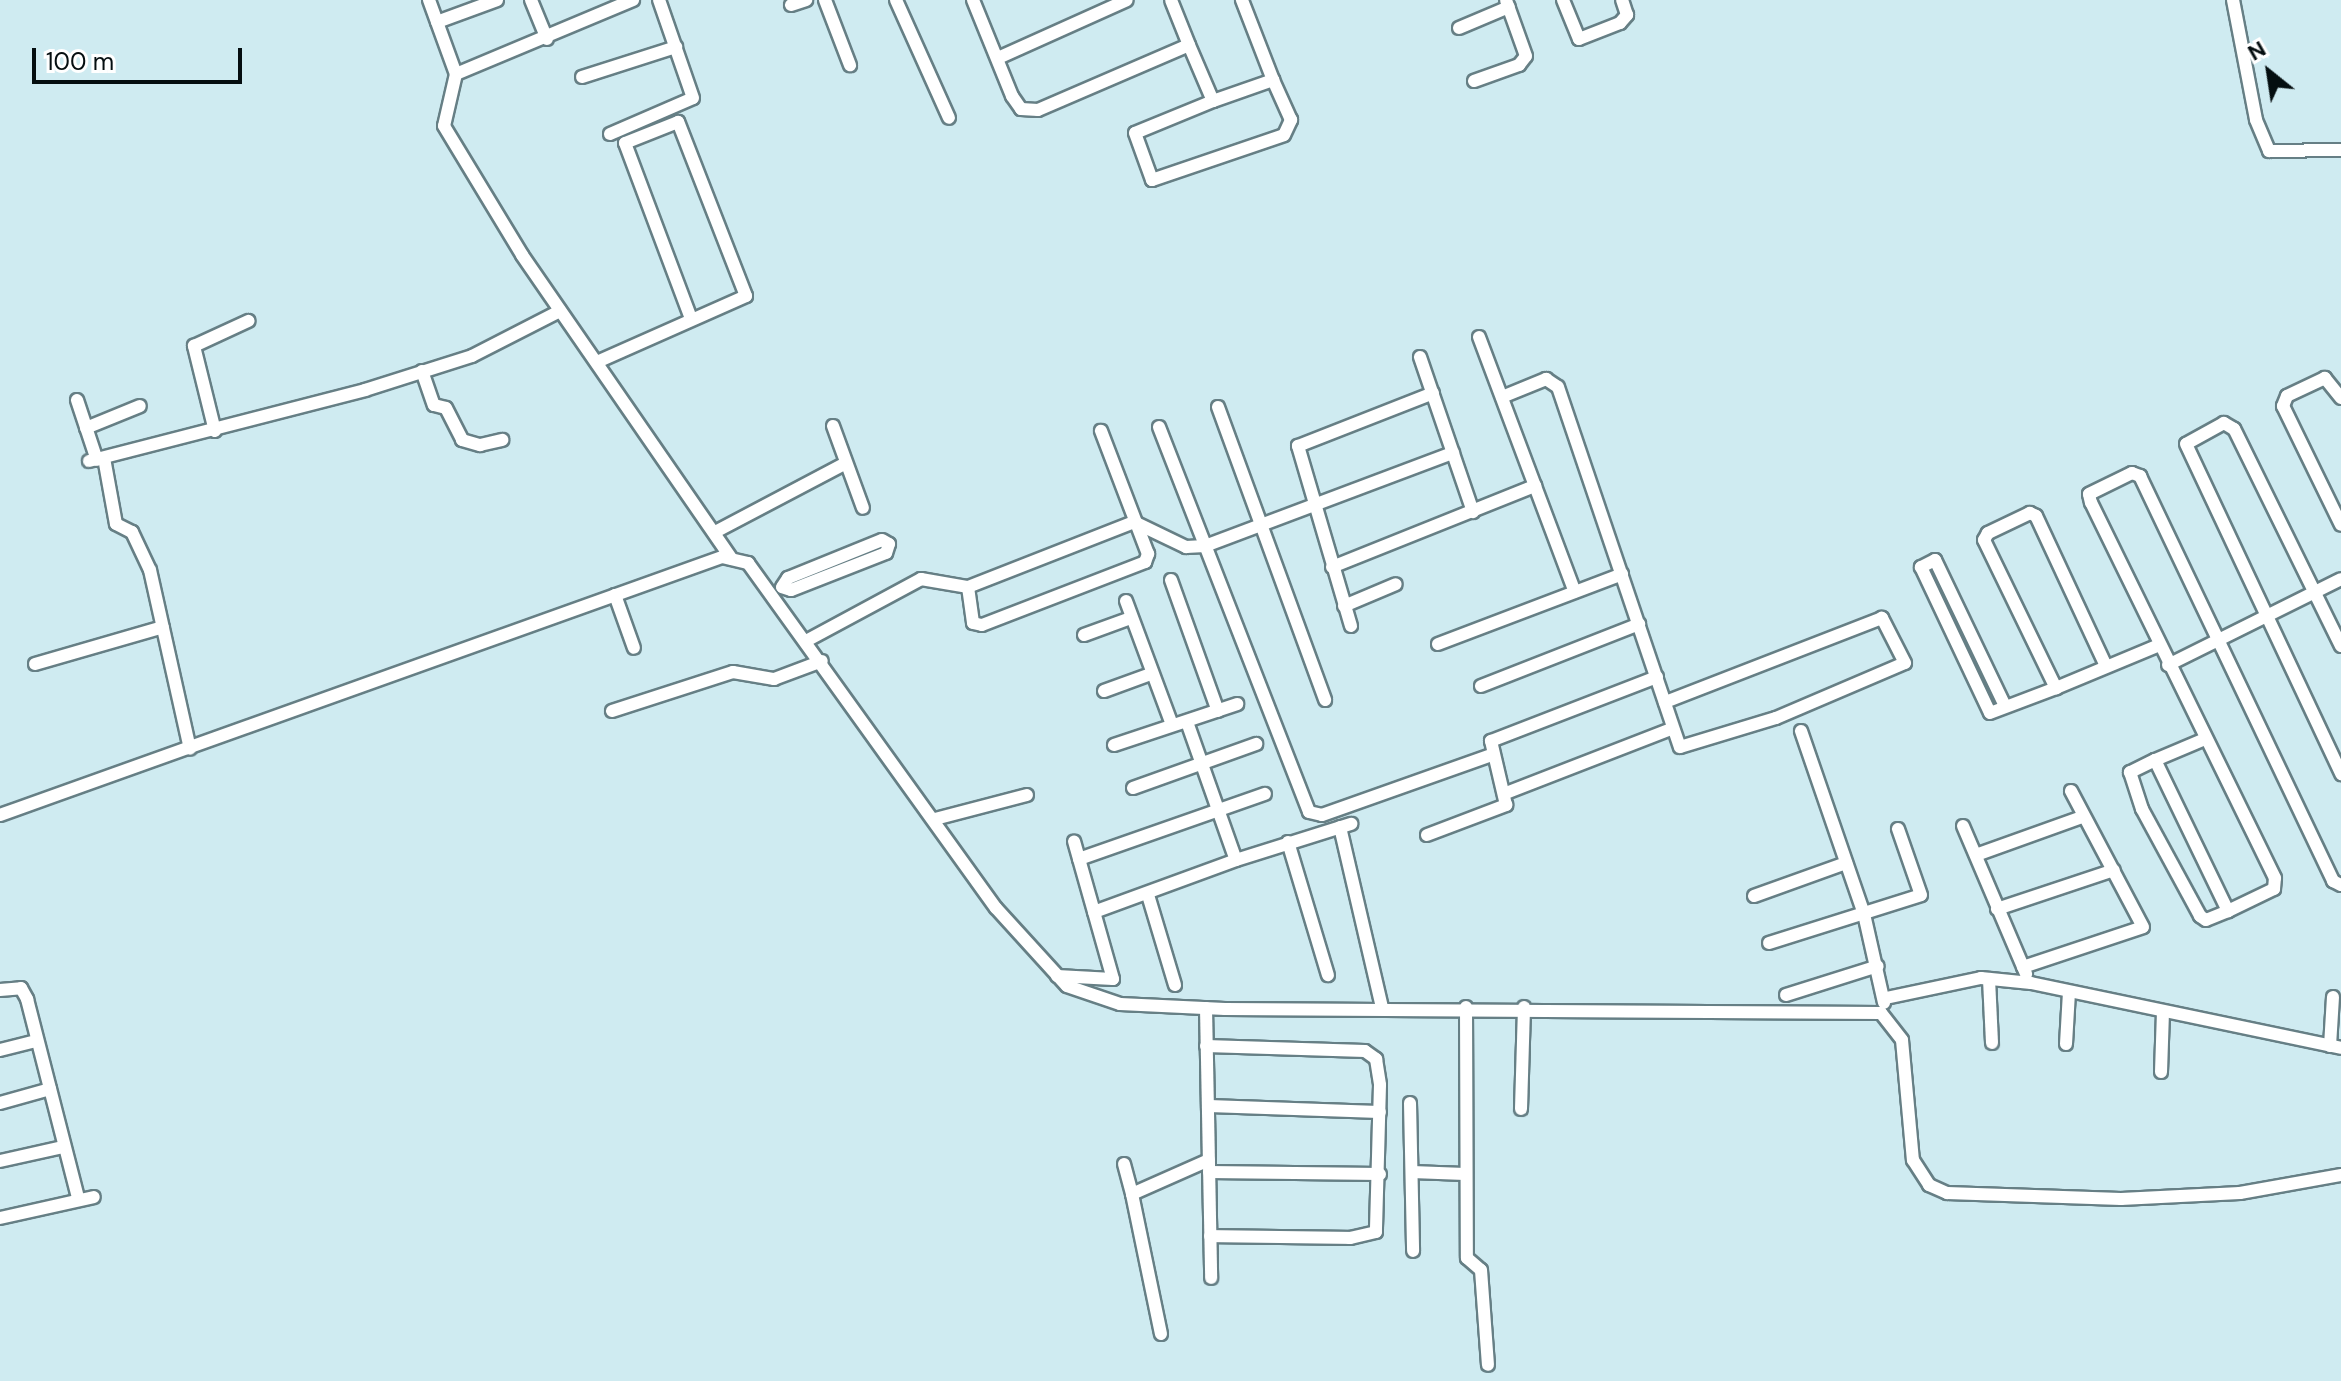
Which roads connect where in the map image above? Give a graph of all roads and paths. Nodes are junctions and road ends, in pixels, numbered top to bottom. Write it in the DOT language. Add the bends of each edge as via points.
graph roads {
  1 [pos="429,0"];
  2 [pos="497,0"];
  3 [pos="531,0"];
  4 [pos="633,0"];
  5 [pos="659,0"];
  6 [pos="806,0"];
  7 [pos="825,0"];
  8 [pos="896,0"];
  9 [pos="973,0"];
  10 [pos="1127,0"];
  11 [pos="1171,0"];
  12 [pos="1242,0"];
  13 [pos="1563,0"];
  14 [pos="1622,0"];
  15 [pos="2233,0"];
  16 [pos="1508,4"];
  17 [pos="791,5"];
  18 [pos="437,22"];
  19 [pos="1459,28"];
  20 [pos="547,39"];
  21 [pos="1189,45"];
  22 [pos="676,47"];
  23 [pos="998,58"];
  24 [pos="850,65"];
  25 [pos="456,74"];
  26 [pos="582,77"];
  27 [pos="1273,80"];
  28 [pos="1474,81"];
  29 [pos="1213,101"];
  30 [pos="949,118"];
  31 [pos="610,134"];
  32 [pos="2341,150"];
  33 [pos="560,311"];
  34 [pos="690,316"];
  35 [pos="248,321"];
  36 [pos="1479,337"];
  37 [pos="1420,357"];
  38 [pos="597,362"];
  39 [pos="422,371"];
  40 [pos="1433,393"];
  41 [pos="1502,397"];
  42 [pos="2341,398"];
  43 [pos="77,400"];
  44 [pos="140,406"];
  45 [pos="1218,407"];
  46 [pos="833,426"];
  47 [pos="1159,427"];
  48 [pos="86,428"];
  49 [pos="215,431"];
  50 [pos="1101,431"];
  51 [pos="502,440"];
  52 [pos="1453,453"];
  53 [pos="97,460"];
  54 [pos="844,464"];
  55 [pos="1535,486"];
  56 [pos="1312,505"];
  57 [pos="863,508"];
  58 [pos="1473,512"];
  59 [pos="1134,522"];
  60 [pos="1262,525"];
  61 [pos="2341,525"];
  62 [pos="717,531"];
  63 [pos="1205,546"];
  64 [pos="732,559"];
  65 [pos="1332,567"];
  66 [pos="1622,574"];
  67 [pos="2341,579"];
  68 [pos="1171,580"];
  69 [pos="1396,584"];
  70 [pos="968,587"];
  71 [pos="776,590"];
  72 [pos="2315,591"];
  73 [pos="1575,592"];
  74 [pos="615,595"];
  75 [pos="1126,601"];
  76 [pos="1344,606"];
  77 [pos="1131,618"];
  78 [pos="2267,619"];
  79 [pos="1639,624"];
  80 [pos="1351,626"];
  81 [pos="163,627"];
  82 [pos="1084,635"];
  83 [pos="806,641"];
  84 [pos="1438,644"];
  85 [pos="2217,644"];
  86 [pos="2157,646"];
  87 [pos="2341,646"];
  88 [pos="634,648"];
  89 [pos="822,661"];
  90 [pos="35,664"];
  91 [pos="2168,665"];
  92 [pos="2106,666"];
  93 [pos="1151,674"];
  94 [pos="1657,677"];
  95 [pos="1481,686"];
  96 [pos="2056,688"];
  97 [pos="1104,691"];
  98 [pos="1325,700"];
  99 [pos="1665,702"];
  100 [pos="1237,704"];
  101 [pos="2005,706"];
  102 [pos="612,711"];
  103 [pos="1218,711"];
  104 [pos="1187,722"];
  105 [pos="1172,725"];
  106 [pos="1671,729"];
  107 [pos="1801,731"];
  108 [pos="2205,739"];
  109 [pos="1256,744"];
  110 [pos="1114,745"];
  111 [pos="190,749"];
  112 [pos="1491,755"];
  113 [pos="2155,760"];
  114 [pos="1201,761"];
  115 [pos="2341,774"];
  116 [pos="1133,788"];
  117 [pos="2071,791"];
  118 [pos="1506,793"];
  119 [pos="1265,794"];
  120 [pos="1027,795"];
  121 [pos="1219,809"];
  122 [pos="0,815"];
  123 [pos="2082,817"];
  124 [pos="935,819"];
  125 [pos="1963,826"];
  126 [pos="1898,829"];
  127 [pos="1427,835"];
  128 [pos="1074,841"];
  129 [pos="1288,842"];
  130 [pos="1976,855"];
  131 [pos="1079,859"];
  132 [pos="1236,860"];
  133 [pos="1846,863"];
  134 [pos="2114,870"];
  135 [pos="2341,885"];
  136 [pos="1148,895"];
  137 [pos="1754,896"];
  138 [pos="1997,909"];
  139 [pos="2228,911"];
  140 [pos="1094,912"];
  141 [pos="1864,914"];
  142 [pos="1769,943"];
  143 [pos="1878,966"];
  144 [pos="2023,967"];
  145 [pos="1328,975"];
  146 [pos="1057,976"];
  147 [pos="1989,979"];
  148 [pos="2031,983"];
  149 [pos="1175,985"];
  150 [pos="0,990"];
  151 [pos="2069,992"];
  152 [pos="1786,995"];
  153 [pos="2333,997"];
  154 [pos="1886,998"];
  155 [pos="1382,1007"];
  156 [pos="1466,1007"];
  157 [pos="1524,1007"];
  158 [pos="1206,1008"];
  159 [pos="2163,1012"];
  160 [pos="1881,1013"];
  161 [pos="36,1041"];
  162 [pos="1992,1043"];
  163 [pos="2066,1044"];
  164 [pos="1206,1046"];
  165 [pos="2336,1047"];
  166 [pos="0,1050"];
  167 [pos="2161,1072"];
  168 [pos="50,1089"];
  169 [pos="0,1103"];
  170 [pos="1410,1103"];
  171 [pos="1208,1106"];
  172 [pos="1521,1109"];
  173 [pos="1380,1112"];
  174 [pos="63,1147"];
  175 [pos="0,1161"];
  176 [pos="1124,1164"];
  177 [pos="1209,1166"];
  178 [pos="1412,1172"];
  179 [pos="1380,1174"];
  180 [pos="1465,1174"];
  181 [pos="2341,1175"];
  182 [pos="1132,1194"];
  183 [pos="94,1197"];
  184 [pos="78,1198"];
  185 [pos="0,1218"];
  186 [pos="1210,1236"];
  187 [pos="1413,1251"];
  188 [pos="1211,1278"];
  189 [pos="1161,1334"];
  190 [pos="1488,1365"];
  1 -- 18 [label="street"];
  2 -- 18 [label="street"];
  3 -- 20 [label="street"];
  4 -- 20 [label="street"];
  5 -- 22 [label="street"];
  6 -- 17 [label="street"];
  7 -- 24 [label="street"];
  8 -- 30 [label="street"];
  9 -- 23 [label="street"];
  10 -- 23 [label="street"];
  11 -- 21 [label="street"];
  12 -- 27 [label="street"];
  13 -- 14 [label="street" via="1579,39 1620,23 1627,15"];
  15 -- 32 [label="street" via="2256,120 2269,151"];
  16 -- 19 [label="street"];
  16 -- 28 [label="street" via="1526,56 1519,65"];
  18 -- 25 [label="street"];
  20 -- 25 [label="street"];
  21 -- 23 [label="street" via="1038,110 1021,109"];
  21 -- 29 [label="street"];
  22 -- 26 [label="street"];
  22 -- 31 [label="street" via="693,89 689,105"];
  25 -- 33 [label="street" via="442,114 444,126"];
  27 -- 29 [label="street"];
  27 -- 29 [label="street" via="1291,120 1284,135 1152,180 1135,133"];
  33 -- 38 [label="street"];
  33 -- 39 [label="street" via="472,356"];
  34 -- 34 [label="street" via="625,143 678,122 746,296"];
  34 -- 38 [label="street"];
  35 -- 49 [label="street" via="194,346"];
  36 -- 41 [label="street"];
  37 -- 40 [label="street"];
  38 -- 62 [label="street"];
  39 -- 49 [label="street"];
  39 -- 51 [label="street" via="434,405 446,408 462,440 480,445"];
  40 -- 52 [label="street"];
  40 -- 56 [label="street" via="1301,442 1297,453"];
  41 -- 55 [label="street"];
  41 -- 66 [label="street" via="1555,380"];
  42 -- 61 [label="street" via="2325,378 2287,396 2283,406"];
  43 -- 48 [label="street"];
  44 -- 48 [label="street"];
  45 -- 60 [label="street"];
  46 -- 54 [label="street"];
  47 -- 63 [label="street"];
  48 -- 53 [label="street"];
  49 -- 53 [label="street"];
  50 -- 59 [label="street"];
  52 -- 56 [label="street"];
  52 -- 58 [label="street"];
  53 -- 81 [label="street" via="116,524 141,544"];
  54 -- 57 [label="street"];
  54 -- 62 [label="street"];
  55 -- 58 [label="street"];
  55 -- 73 [label="street"];
  56 -- 60 [label="street"];
  56 -- 65 [label="street"];
  58 -- 65 [label="street"];
  59 -- 63 [label="street" via="1186,547"];
  59 -- 70 [label="street"];
  59 -- 70 [label="street" via="1148,554 1136,568 982,625 971,616"];
  60 -- 63 [label="street"];
  60 -- 98 [label="street"];
  62 -- 64 [label="street"];
  63 -- 112 [label="street" via="1261,700 1314,816"];
  64 -- 71 [label="street" via="748,563"];
  64 -- 74 [label="street" via="713,558"];
  65 -- 76 [label="street"];
  66 -- 73 [label="street"];
  66 -- 79 [label="street"];
  67 -- 72 [label="street"];
  68 -- 103 [label="street"];
  69 -- 76 [label="street"];
  70 -- 83 [label="street" via="921,579"];
  71 -- 71 [label="street" via="788,578 882,540 889,544 886,553 791,590"];
  71 -- 83 [label="street"];
  72 -- 78 [label="street"];
  72 -- 78 [label="street" via="2234,429 2224,423 2186,444"];
  72 -- 87 [label="street"];
  73 -- 84 [label="street"];
  74 -- 88 [label="street"];
  74 -- 111 [label="street"];
  75 -- 77 [label="street"];
  76 -- 80 [label="street"];
  77 -- 82 [label="street"];
  77 -- 93 [label="street"];
  78 -- 85 [label="street"];
  78 -- 115 [label="street"];
  79 -- 94 [label="street"];
  79 -- 95 [label="street"];
  81 -- 90 [label="street"];
  81 -- 111 [label="street"];
  83 -- 89 [label="street"];
  85 -- 86 [label="street" via="2140,476 2132,473 2089,494"];
  85 -- 91 [label="street"];
  85 -- 135 [label="street" via="2333,881"];
  86 -- 91 [label="street"];
  86 -- 92 [label="street"];
  89 -- 102 [label="street" via="774,679 733,672"];
  89 -- 124 [label="street"];
  91 -- 108 [label="street"];
  92 -- 96 [label="street"];
  92 -- 96 [label="street" via="2030,513 1984,540"];
  93 -- 97 [label="street"];
  93 -- 105 [label="street"];
  94 -- 99 [label="street"];
  94 -- 112 [label="street" via="1491,741"];
  96 -- 101 [label="street"];
  99 -- 106 [label="street"];
  99 -- 106 [label="street" via="1883,618 1905,663 1698,747 1680,747"];
  100 -- 103 [label="street"];
  101 -- 101 [label="street" via="1935,560 1921,567 1990,713"];
  103 -- 104 [label="street"];
  104 -- 105 [label="street"];
  104 -- 114 [label="street"];
  105 -- 110 [label="street"];
  106 -- 118 [label="street"];
  107 -- 133 [label="street"];
  108 -- 113 [label="street"];
  108 -- 139 [label="street" via="2276,885"];
  109 -- 114 [label="street"];
  111 -- 122 [label="street"];
  112 -- 118 [label="street"];
  113 -- 139 [label="street"];
  113 -- 139 [label="street" via="2130,772 2142,809 2200,916 2206,920"];
  114 -- 116 [label="street"];
  114 -- 121 [label="street"];
  117 -- 123 [label="street"];
  118 -- 127 [label="street" via="1506,805"];
  119 -- 121 [label="street"];
  120 -- 124 [label="street"];
  121 -- 131 [label="street"];
  121 -- 132 [label="street"];
  123 -- 130 [label="street"];
  123 -- 134 [label="street"];
  124 -- 146 [label="street" via="996,908"];
  125 -- 130 [label="street"];
  126 -- 141 [label="street" via="1921,895"];
  128 -- 131 [label="street"];
  129 -- 132 [label="street"];
  129 -- 145 [label="street"];
  129 -- 155 [label="street" via="1345,826"];
  130 -- 138 [label="street"];
  131 -- 140 [label="street"];
  132 -- 136 [label="street"];
  133 -- 137 [label="street"];
  133 -- 141 [label="street"];
  134 -- 138 [label="street"];
  134 -- 144 [label="street" via="2143,927"];
  136 -- 140 [label="street"];
  136 -- 149 [label="street"];
  138 -- 144 [label="street"];
  140 -- 146 [label="street" via="1113,979"];
  141 -- 142 [label="street"];
  141 -- 143 [label="street"];
  143 -- 152 [label="street"];
  143 -- 154 [label="street"];
  144 -- 148 [label="street"];
  146 -- 158 [label="street" via="1067,986 1120,1004"];
  147 -- 148 [label="street"];
  147 -- 154 [label="street"];
  147 -- 162 [label="street"];
  148 -- 151 [label="street"];
  150 -- 161 [label="street" via="21,988"];
  151 -- 159 [label="street"];
  151 -- 163 [label="street"];
  153 -- 165 [label="street"];
  154 -- 160 [label="street"];
  155 -- 156 [label="street"];
  155 -- 158 [label="street"];
  156 -- 157 [label="street"];
  156 -- 180 [label="street"];
  157 -- 160 [label="street"];
  157 -- 172 [label="street"];
  158 -- 164 [label="street"];
  159 -- 165 [label="street"];
  159 -- 167 [label="street"];
  160 -- 181 [label="street" via="1902,1040 1913,1160 1929,1185 1947,1193 2136,1198 2240,1193"];
  161 -- 166 [label="street"];
  161 -- 168 [label="street"];
  164 -- 171 [label="street"];
  164 -- 173 [label="street" via="1365,1051 1380,1067"];
  168 -- 169 [label="street"];
  168 -- 174 [label="street"];
  170 -- 178 [label="street"];
  171 -- 173 [label="street"];
  171 -- 177 [label="street"];
  173 -- 179 [label="street"];
  174 -- 175 [label="street"];
  174 -- 184 [label="street"];
  176 -- 182 [label="street"];
  177 -- 179 [label="street"];
  177 -- 182 [label="street"];
  177 -- 186 [label="street"];
  178 -- 180 [label="street"];
  178 -- 187 [label="street"];
  179 -- 186 [label="street" via="1381,1218 1371,1236"];
  180 -- 190 [label="street" via="1467,1258 1481,1270"];
  182 -- 189 [label="street"];
  183 -- 184 [label="street"];
  184 -- 185 [label="street"];
  186 -- 188 [label="street"];
}
